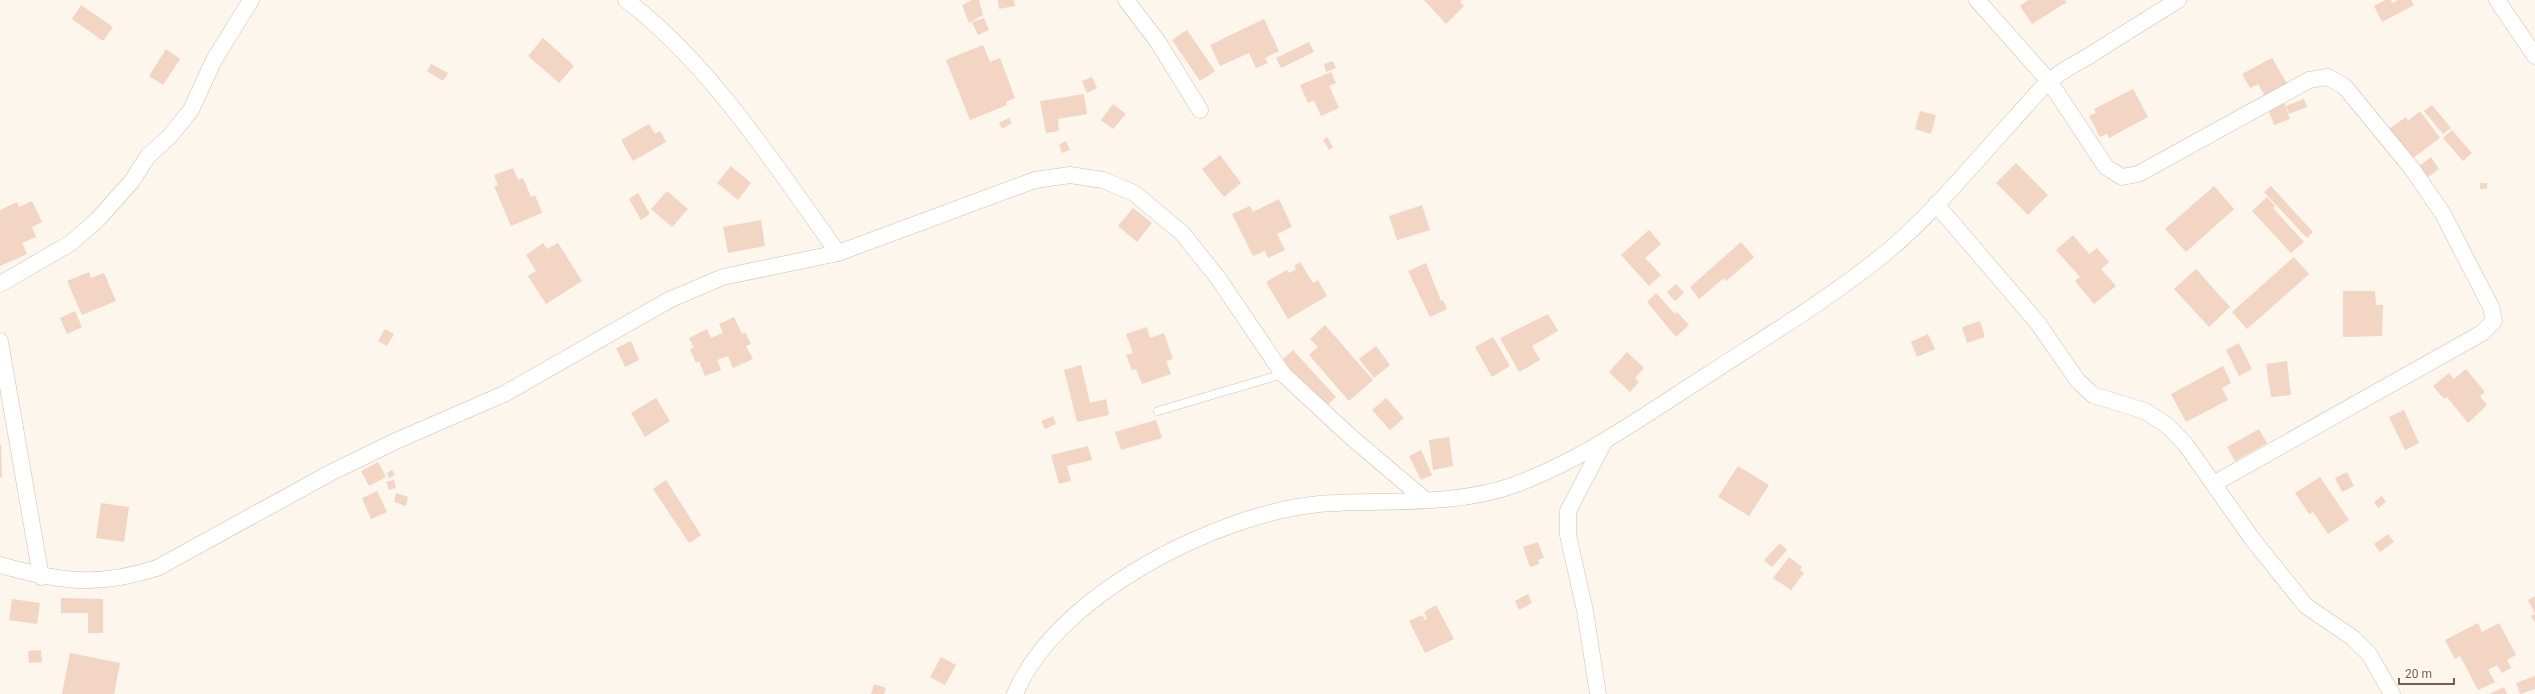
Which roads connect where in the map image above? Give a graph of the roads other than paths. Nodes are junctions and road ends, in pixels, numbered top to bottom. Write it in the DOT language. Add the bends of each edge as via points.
graph roads {
  1 [pos="251,0"];
  2 [pos="626,0"];
  3 [pos="1126,0"];
  4 [pos="1977,0"];
  5 [pos="2178,0"];
  6 [pos="2497,0"];
  7 [pos="2535,56"];
  8 [pos="2049,81"];
  9 [pos="1200,110"];
  10 [pos="1936,204"];
  11 [pos="838,253"];
  12 [pos="0,284"];
  13 [pos="0,341"];
  14 [pos="1283,374"];
  15 [pos="1158,411"];
  16 [pos="1604,442"];
  17 [pos="2215,483"];
  18 [pos="1424,499"];
  19 [pos="0,565"];
  20 [pos="42,577"];
  21 [pos="1015,694"];
  22 [pos="1598,694"];
  23 [pos="2392,694"];
  1 -- 12 [label="street" via="214,60 191,110 170,136 148,156 132,181 98,219 71,242"];
  2 -- 11 [label="street" via="652,20 706,76"];
  3 -- 9 [label="street" via="1158,42"];
  4 -- 8 [label="street"];
  5 -- 8 [label="street"];
  6 -- 7 [label="street"];
  8 -- 10 [label="street"];
  8 -- 17 [label="street" via="2106,167 2122,177 2138,174 2308,80 2328,77 2345,87 2413,170 2443,214 2492,307 2494,321 2482,333"];
  10 -- 16 [label="street" via="1890,250 1824,300"];
  10 -- 17 [label="street" via="2037,322 2078,381 2093,394 2145,411 2168,426"];
  11 -- 14 [label="street" via="1035,180 1070,175 1103,180 1134,193 1182,233 1218,278"];
  11 -- 20 [label="street" via="722,277 670,300 504,394 378,449 157,568 126,578 84,582"];
  13 -- 20 [label="street"];
  14 -- 15 [label="lane"];
  14 -- 18 [label="street" via="1351,437"];
  16 -- 18 [label="street" via="1554,469 1511,486 1477,495"];
  16 -- 22 [label="street" via="1568,511 1568,535 1585,611"];
  17 -- 23 [label="street" via="2253,540 2306,606 2364,648"];
  18 -- 21 [label="street" via="1318,504 1274,511 1227,526 1148,562 1100,595 1060,630 1038,655"];
  19 -- 20 [label="street"];
}
